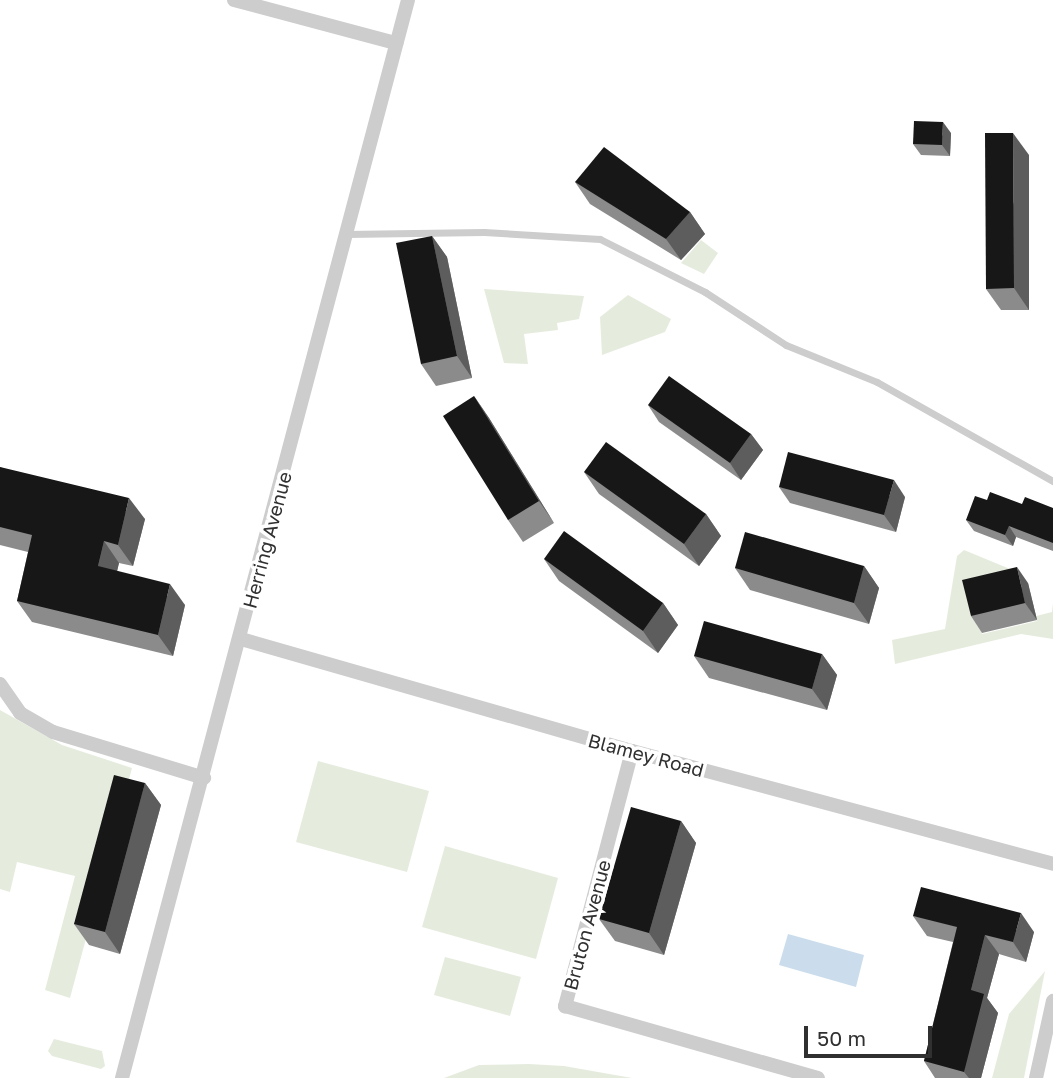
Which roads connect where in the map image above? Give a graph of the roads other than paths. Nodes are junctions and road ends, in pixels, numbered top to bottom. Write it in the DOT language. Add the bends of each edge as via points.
graph roads {
  1 [pos="234,0"];
  2 [pos="408,0"];
  3 [pos="396,44"];
  4 [pos="346,234"];
  5 [pos="1053,481"];
  6 [pos="241,639"];
  7 [pos="0,684"];
  8 [pos="632,751"];
  9 [pos="204,778"];
  10 [pos="1053,864"];
  11 [pos="1053,1001"];
  12 [pos="122,1078"];
  13 [pos="818,1078"];
  14 [pos="1036,1078"];
  1 -- 3 [label="street"];
  2 -- 3 [label="street, Herring Avenue"];
  3 -- 4 [label="street, Herring Avenue"];
  4 -- 5 [label="lane" via="484,232 600,239 705,292 786,345 877,382"];
  4 -- 6 [label="street, Herring Avenue"];
  6 -- 8 [label="street, Blamey Road"];
  6 -- 9 [label="street, Herring Avenue"];
  7 -- 9 [label="street" via="20,713 53,732"];
  8 -- 10 [label="street, Blamey Road"];
  8 -- 13 [label="street, Bruton Avenue" via="565,1006"];
  9 -- 12 [label="street, Herring Avenue"];
  11 -- 14 [label="street"];
}
